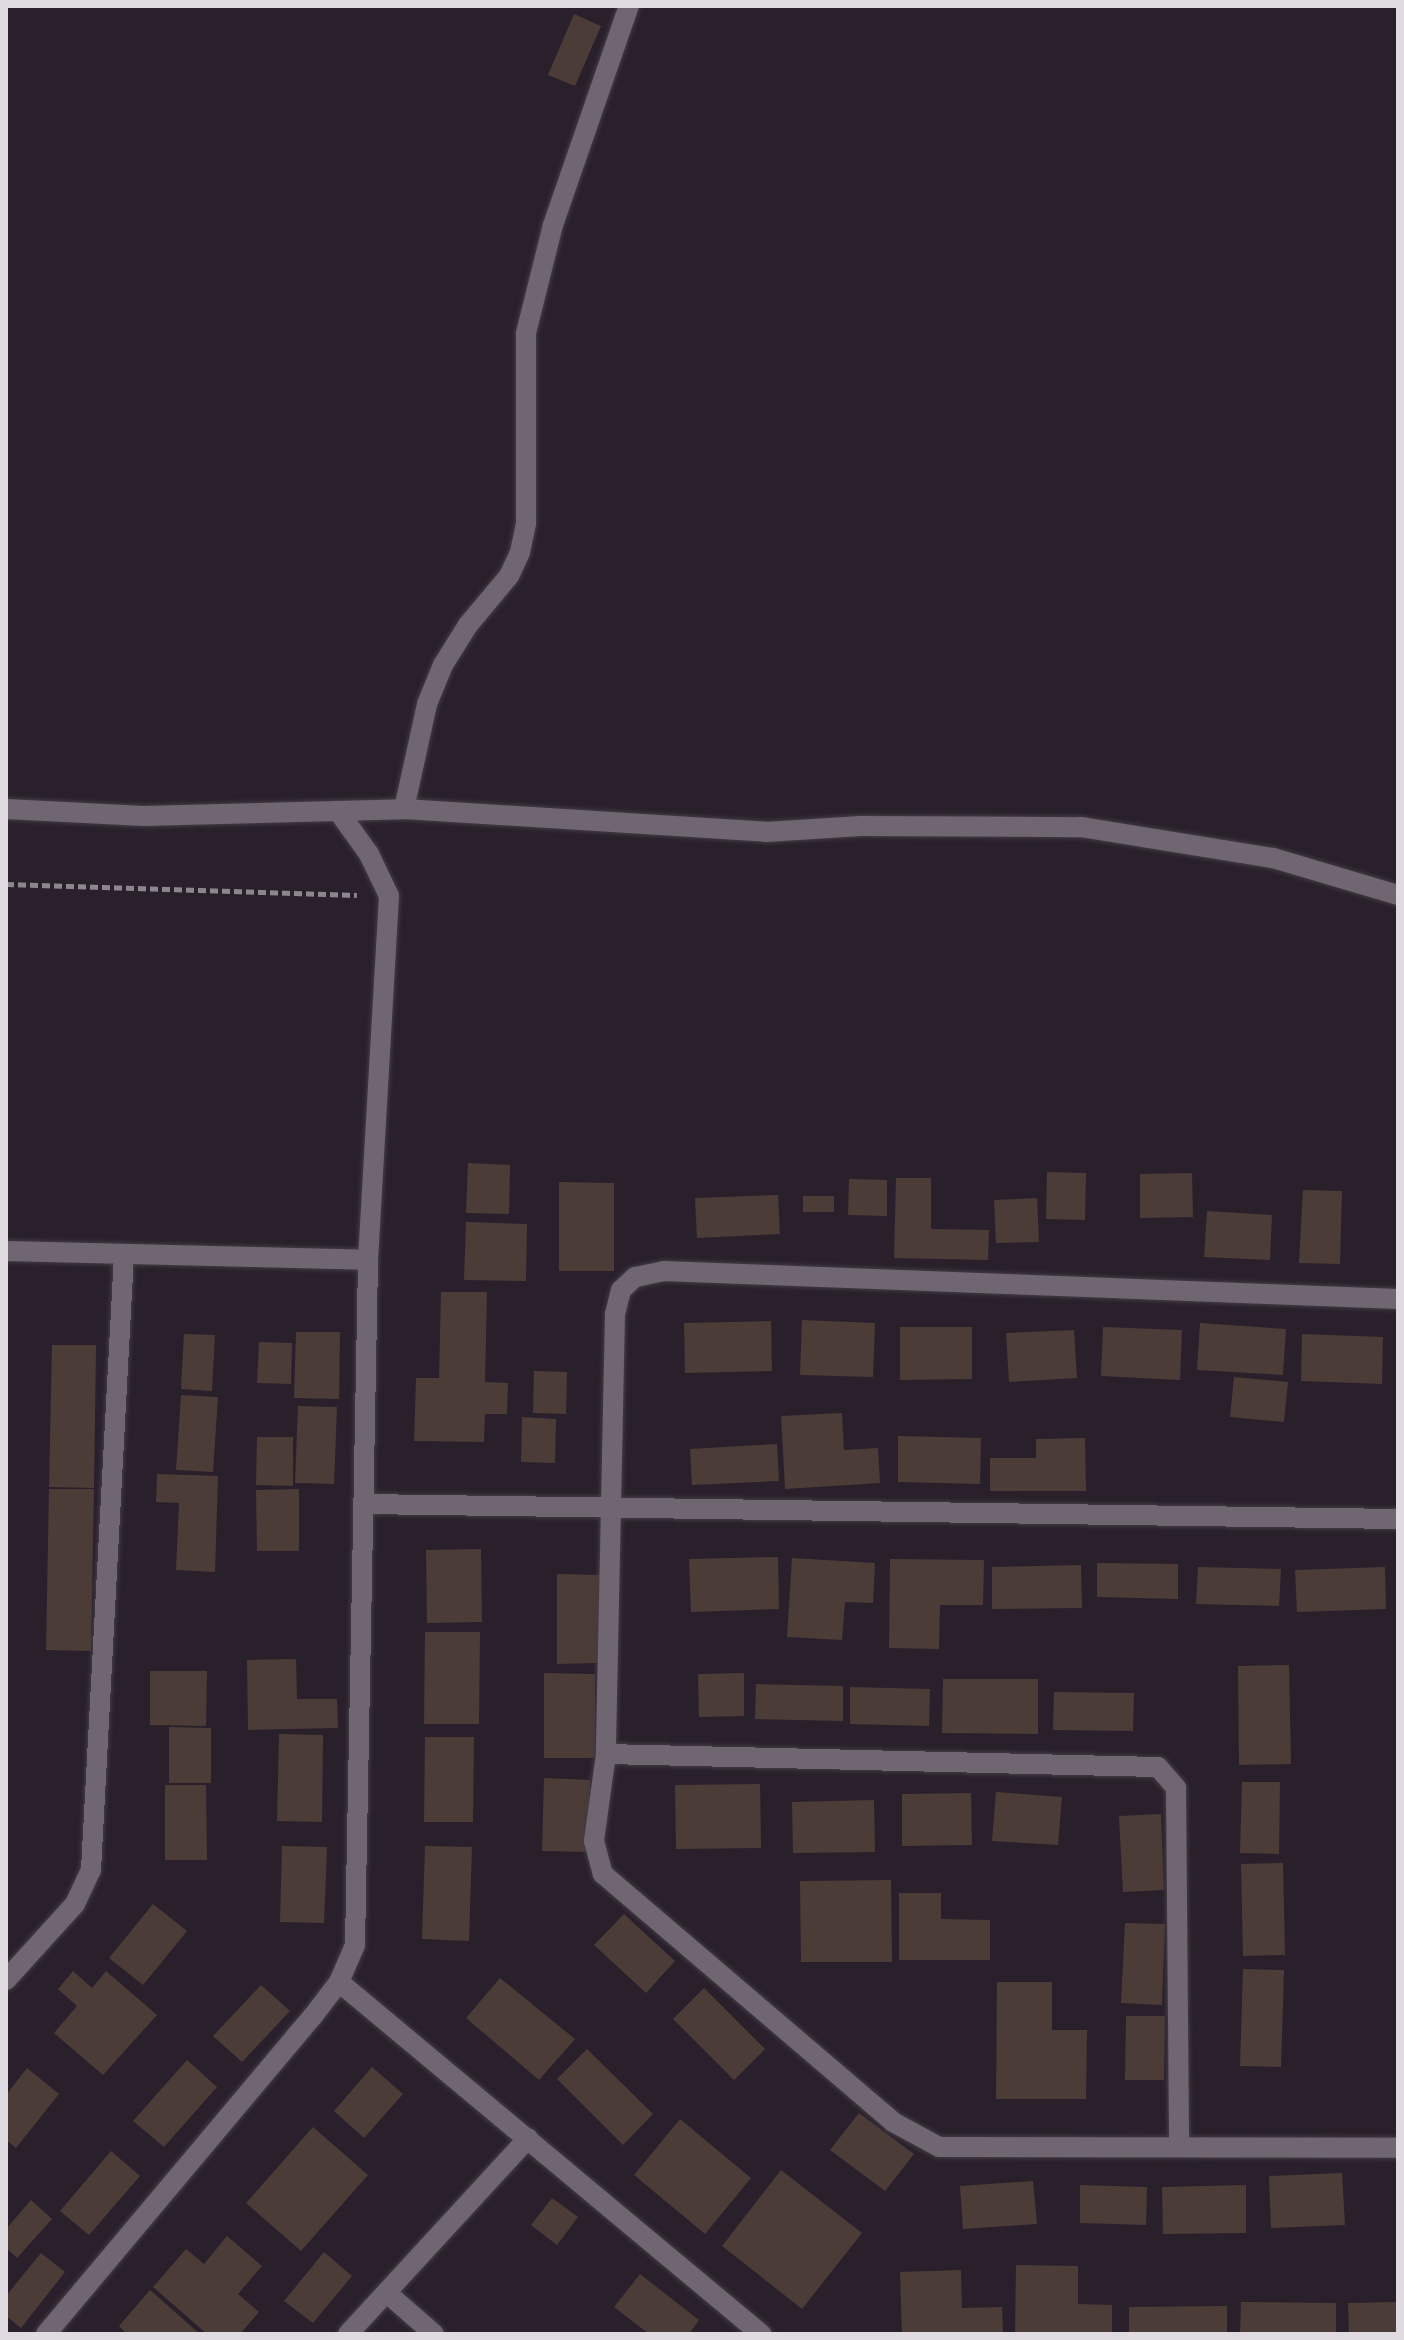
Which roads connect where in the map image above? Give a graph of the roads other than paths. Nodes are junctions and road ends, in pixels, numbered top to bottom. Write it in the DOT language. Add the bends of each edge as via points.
graph roads {
  1 [pos="629,6"];
  2 [pos="6,809"];
  3 [pos="404,809"];
  4 [pos="338,811"];
  5 [pos="1398,895"];
  6 [pos="6,1251"];
  7 [pos="124,1254"];
  8 [pos="368,1260"];
  9 [pos="1398,1299"];
  10 [pos="363,1504"];
  11 [pos="611,1508"];
  12 [pos="1398,1519"];
  13 [pos="606,1754"];
  14 [pos="6,1980"];
  15 [pos="339,1982"];
  16 [pos="528,2138"];
  17 [pos="1179,2147"];
  18 [pos="1398,2148"];
  19 [pos="387,2293"];
  20 [pos="46,2334"];
  21 [pos="348,2334"];
  22 [pos="434,2334"];
  23 [pos="761,2334"];
  1 -- 3 [label="street" via="553,225 526,333 526,523 520,552 509,576 443,665 427,704"];
  2 -- 4 [label="street" via="144,816"];
  3 -- 4 [label="street"];
  3 -- 5 [label="street" via="698,830 1081,827 1273,858"];
  4 -- 8 [label="street" via="369,854 389,896"];
  6 -- 7 [label="street"];
  7 -- 8 [label="street"];
  7 -- 14 [label="street" via="91,1870 75,1904"];
  8 -- 10 [label="street"];
  9 -- 11 [label="street" via="664,1271 635,1277 621,1290 615,1314"];
  10 -- 11 [label="street"];
  10 -- 15 [label="street" via="355,1945"];
  11 -- 12 [label="street"];
  11 -- 13 [label="street"];
  13 -- 17 [label="street" via="594,1841 603,1874 893,2122 939,2147"];
  13 -- 17 [label="street" via="1158,1767 1176,1788"];
  15 -- 16 [label="street"];
  15 -- 20 [label="street"];
  16 -- 19 [label="street"];
  16 -- 23 [label="street"];
  17 -- 18 [label="street"];
  19 -- 21 [label="street"];
  19 -- 22 [label="street"];
}
